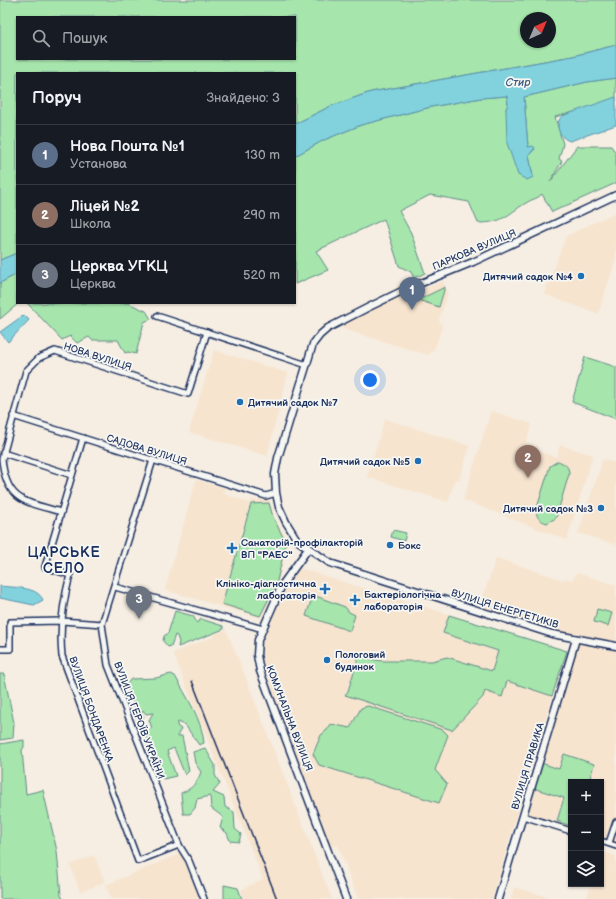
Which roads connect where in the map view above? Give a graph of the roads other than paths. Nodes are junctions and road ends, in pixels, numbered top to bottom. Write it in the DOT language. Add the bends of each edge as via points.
graph roads {
  1 [pos="616,195"];
  2 [pos="157,316"];
  3 [pos="207,332"];
  4 [pos="307,365"];
  5 [pos="13,416"];
  6 [pos="83,438"];
  7 [pos="3,453"];
  8 [pos="153,460"];
  9 [pos="72,475"];
  10 [pos="276,493"];
  11 [pos="61,512"];
  12 [pos="308,549"];
  13 [pos="115,587"];
  14 [pos="62,621"];
  15 [pos="102,624"];
  16 [pos="263,629"];
  17 [pos="576,639"];
  18 [pos="616,646"];
  19 [pos="0,649"];
  20 [pos="523,816"];
  21 [pos="616,822"];
  22 [pos="568,830"];
  23 [pos="604,842"];
  24 [pos="609,843"];
  25 [pos="179,845"];
  26 [pos="616,846"];
  27 [pos="204,899"];
  28 [pos="346,899"];
  29 [pos="498,899"];
  1 -- 4 [label="street, ПАРКОВА ВУЛИЦЯ" via="336,323 313,344"];
  2 -- 3 [label="street"];
  3 -- 4 [label="street"];
  3 -- 5 [label="street, НОВА ВУЛИЦЯ" via="188,394 55,351 39,358 26,371"];
  4 -- 10 [label="street, ВУЛИЦЯ ЕНЕРГЕТИКІВ" via="278,458 275,474"];
  5 -- 6 [label="street, САДОВА ВУЛИЦЯ"];
  5 -- 7 [label="street, НОВА ВУЛИЦЯ"];
  6 -- 8 [label="street, САДОВА ВУЛИЦЯ"];
  6 -- 9 [label="street, ВУЛИЦЯ БОНДАРЕНКА"];
  7 -- 9 [label="street"];
  7 -- 11 [label="street, НОВА ВУЛИЦЯ" via="3,469 9,485 20,500"];
  8 -- 10 [label="street, САДОВА ВУЛИЦЯ" via="266,496"];
  8 -- 13 [label="street, ВУЛИЦЯ ГЕРОЇВ УКРАЇНИ"];
  9 -- 11 [label="street, ВУЛИЦЯ БОНДАРЕНКА"];
  10 -- 12 [label="street, ВУЛИЦЯ ЕНЕРГЕТИКІВ" via="286,522 297,540"];
  11 -- 14 [label="street, ВУЛИЦЯ БОНДАРЕНКА" via="45,567 70,575"];
  12 -- 16 [label="street, КОМУНАЛЬНА ВУЛИЦЯ" via="282,585"];
  12 -- 17 [label="street, ВУЛИЦЯ ЕНЕРГЕТИКІВ" via="330,563 552,634"];
  13 -- 15 [label="street, ВУЛИЦЯ ГЕРОЇВ УКРАЇНИ"];
  13 -- 16 [label="street"];
  14 -- 15 [label="street"];
  14 -- 19 [label="street" via="10,622 10,649"];
  14 -- 25 [label="street, ВУЛИЦЯ БОНДАРЕНКА" via="62,656 138,861"];
  15 -- 25 [label="street, ВУЛИЦЯ ГЕРОЇВ УКРАЇНИ" via="108,665"];
  16 -- 28 [label="street, КОМУНАЛЬНА ВУЛИЦЯ" via="257,647 260,671"];
  17 -- 18 [label="street, ВУЛИЦЯ ЕНЕРГЕТИКІВ"];
  17 -- 20 [label="street, ВУЛИЦЯ ПРАВИКА"];
  20 -- 22 [label="street"];
  20 -- 29 [label="street, ВУЛИЦЯ ПРАВИКА"];
  21 -- 24 [label="street"];
  23 -- 24 [label="street"];
  24 -- 26 [label="street"];
  25 -- 27 [label="street, ВУЛИЦЯ ГЕРОЇВ УКРАЇНИ" via="190,861"];
}
